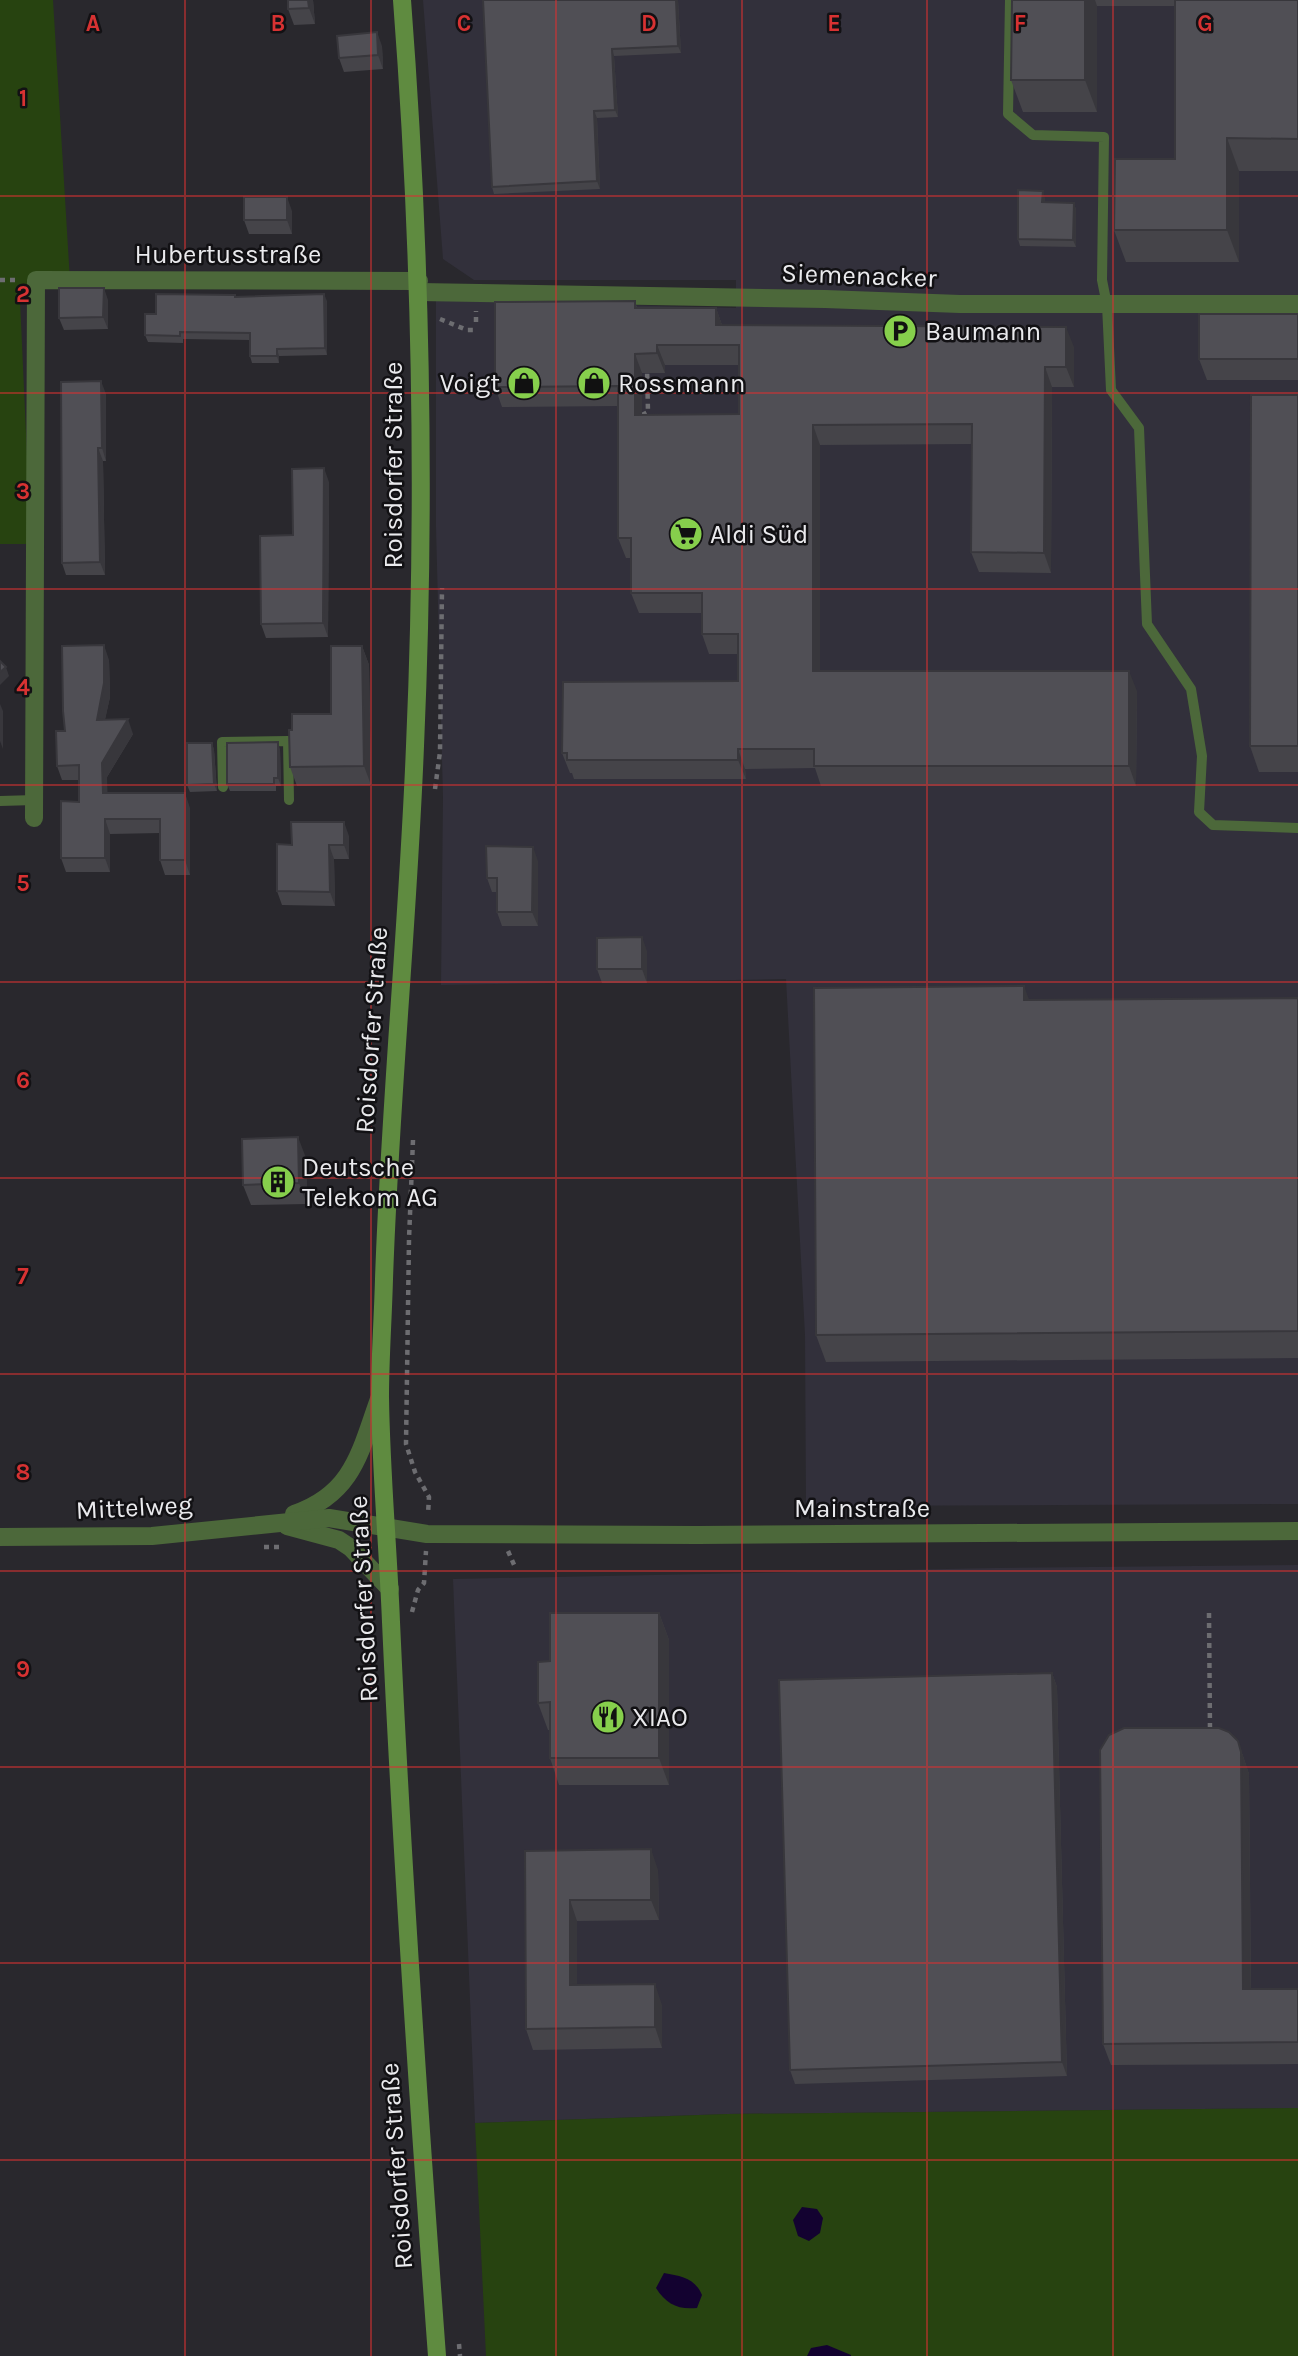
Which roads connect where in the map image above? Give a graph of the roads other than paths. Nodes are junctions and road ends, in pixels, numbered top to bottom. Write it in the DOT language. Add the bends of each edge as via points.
graph roads {
  1 [pos="402,0"];
  2 [pos="1010,0"];
  3 [pos="419,286"];
  4 [pos="1298,304"];
  5 [pos="1107,305"];
  6 [pos="223,787"];
  7 [pos="289,800"];
  8 [pos="0,801"];
  9 [pos="35,809"];
  10 [pos="1298,828"];
  11 [pos="380,1396"];
  12 [pos="270,1522"];
  13 [pos="384,1527"];
  14 [pos="1298,1531"];
  15 [pos="427,1534"];
  16 [pos="0,1537"];
  17 [pos="390,1589"];
  18 [pos="437,2356"];
  1 -- 3 [label="main road, Roisdorfer Straße"];
  2 -- 5 [label="lane" via="1008,114 1033,135 1104,136 1102,280"];
  3 -- 5 [label="street, Siemenacker"];
  3 -- 9 [label="street, Hubertusstraße" via="36,280"];
  3 -- 11 [label="main road, Roisdorfer Straße" via="421,470 415,750 387,1185"];
  4 -- 5 [label="street, Siemenacker"];
  5 -- 10 [label="lane" via="1111,390 1139,428 1147,624 1191,690 1202,756 1199,812 1213,825"];
  6 -- 7 [label="lane" via="222,742 288,741"];
  8 -- 9 [label="lane"];
  11 -- 12 [label="street, Mittelweg" via="356,1463 330,1497"];
  11 -- 13 [label="main road, Roisdorfer Straße"];
  12 -- 13 [label="street, Mittelweg" via="329,1518"];
  12 -- 16 [label="street, Mittelweg" via="152,1536"];
  12 -- 17 [label="street, Mittelweg" via="339,1540"];
  13 -- 15 [label="street, Mittelweg"];
  13 -- 17 [label="main road, Roisdorfer Straße"];
  14 -- 15 [label="street, Mainstraße"];
  17 -- 18 [label="main road, Roisdorfer Straße" via="398,1791"];
}
